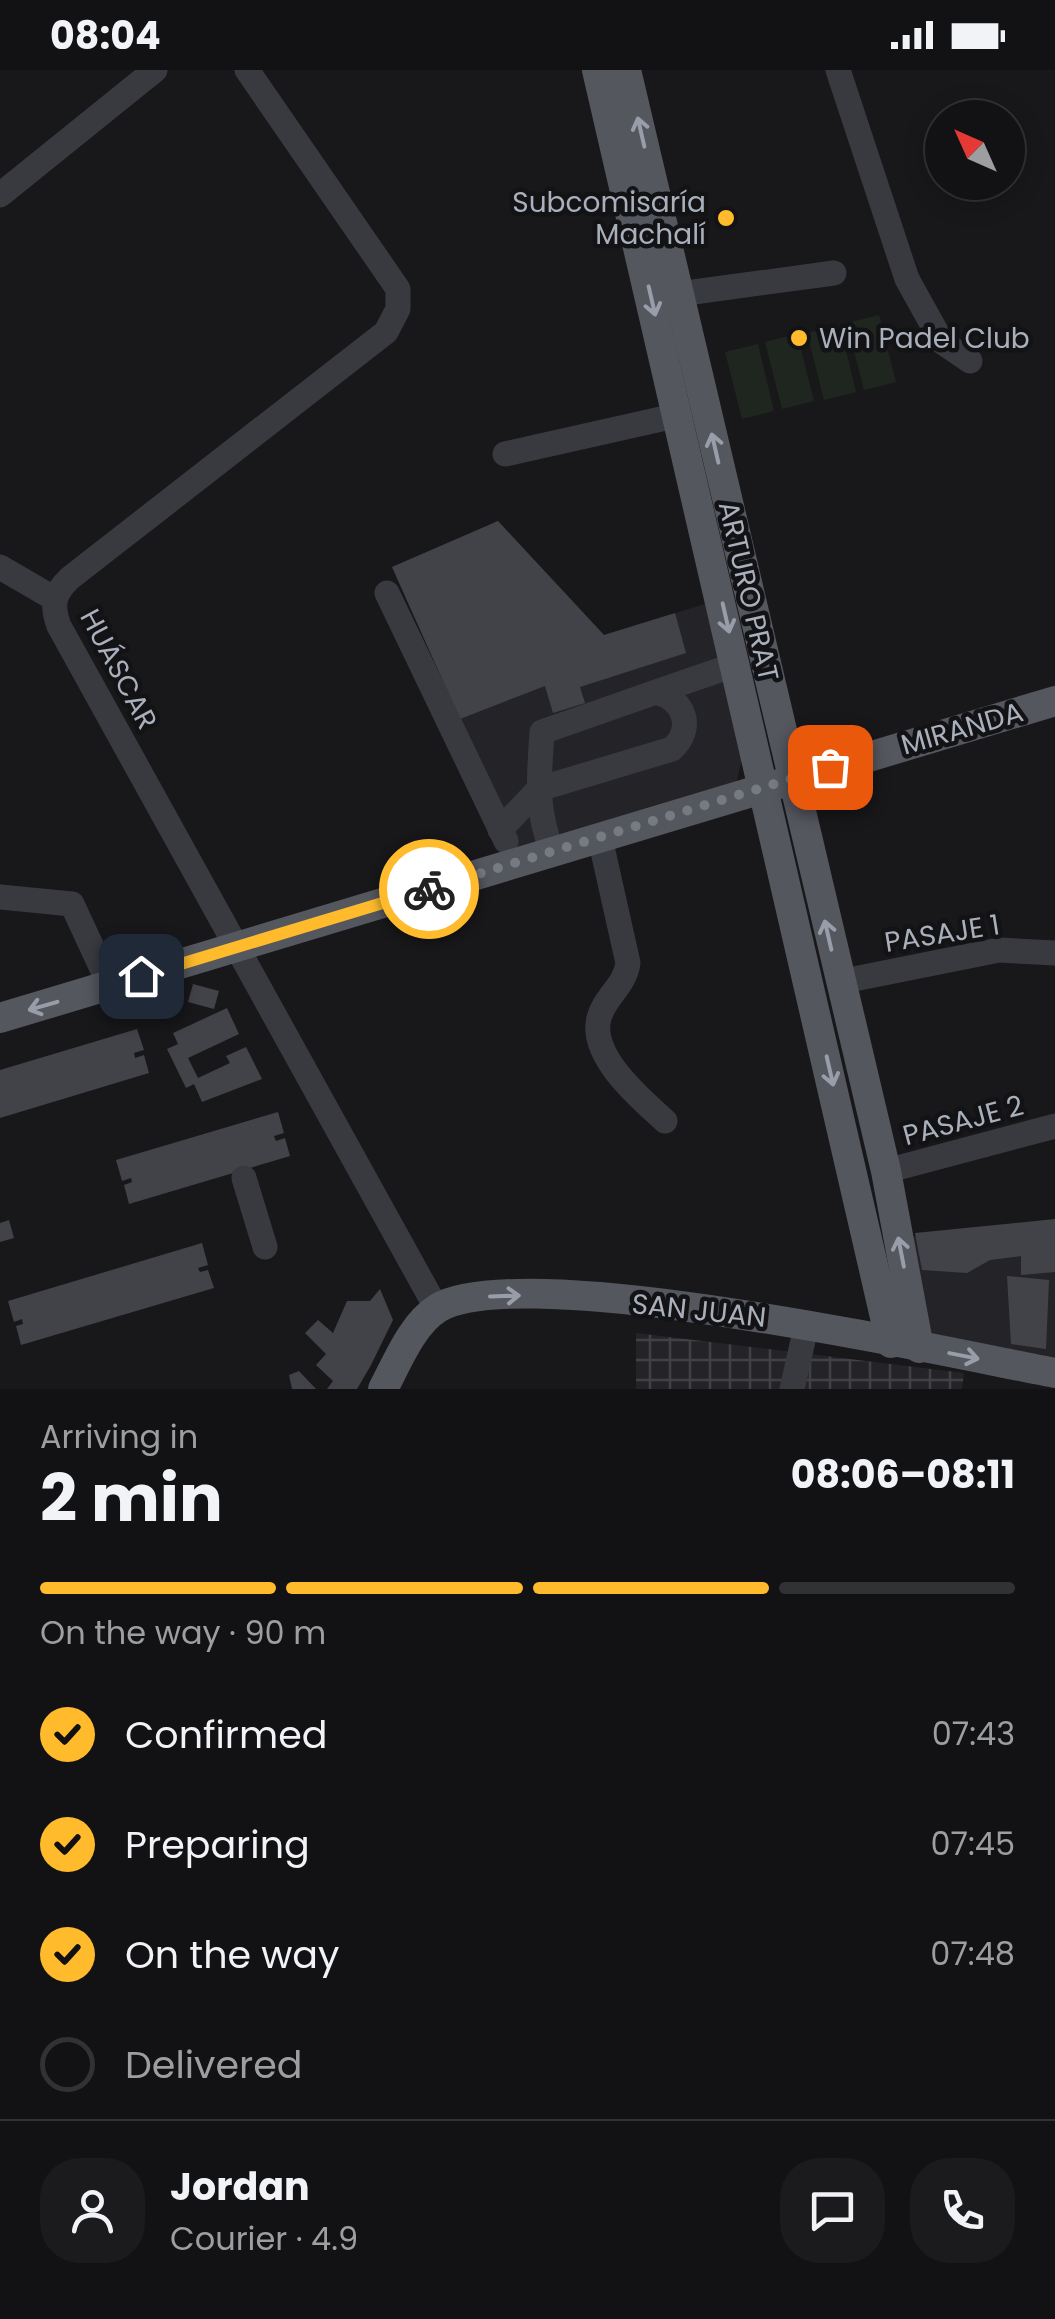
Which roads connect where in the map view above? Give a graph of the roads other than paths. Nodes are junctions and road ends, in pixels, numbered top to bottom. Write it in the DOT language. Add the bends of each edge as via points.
graph roads {
  1 [pos="155,70"];
  2 [pos="247,70"];
  3 [pos="598,70"];
  4 [pos="626,70"];
  5 [pos="838,70"];
  6 [pos="0,195"];
  7 [pos="834,273"];
  8 [pos="679,294"];
  9 [pos="970,361"];
  10 [pos="679,415"];
  11 [pos="505,454"];
  12 [pos="0,566"];
  13 [pos="387,593"];
  14 [pos="54,599"];
  15 [pos="737,664"];
  16 [pos="656,692"];
  17 [pos="1055,701"];
  18 [pos="779,783"];
  19 [pos="539,789"];
  20 [pos="500,830"];
  21 [pos="600,838"];
  22 [pos="552,852"];
  23 [pos="516,863"];
  24 [pos="0,897"];
  25 [pos="236,947"];
  26 [pos="1055,952"];
  27 [pos="838,982"];
  28 [pos="110,986"];
  29 [pos="0,1018"];
  30 [pos="666,1121"];
  31 [pos="1055,1126"];
  32 [pos="886,1171"];
  33 [pos="244,1178"];
  34 [pos="265,1246"];
  35 [pos="436,1309"];
  36 [pos="808,1322"];
  37 [pos="905,1345"];
  38 [pos="1055,1373"];
  39 [pos="382,1389"];
  40 [pos="792,1389"];
  1 -- 6 [label="street"];
  2 -- 14 [label="street, HUÁSCAR" via="398,288 398,309 386,332 70,578"];
  3 -- 10 [label="main road, ARTURO PRAT, one-way"];
  8 -- 4 [label="main road, ARTURO PRAT, one-way"];
  5 -- 9 [label="street" via="906,279 942,342"];
  7 -- 8 [label="street"];
  18 -- 8 [label="main road, ARTURO PRAT, one-way"];
  10 -- 11 [label="street"];
  10 -- 15 [label="main road, ARTURO PRAT, one-way"];
  12 -- 14 [label="street"];
  13 -- 20 [label="street"];
  14 -- 25 [label="street, HUÁSCAR" via="59,626"];
  15 -- 16 [label="street"];
  15 -- 18 [label="main road, ARTURO PRAT"];
  16 -- 19 [label="street" via="542,732"];
  16 -- 19 [label="street" via="680,705 684,731 672,749"];
  17 -- 18 [label="main road, MIRANDA"];
  18 -- 21 [label="main road, MIRANDA"];
  27 -- 18 [label="main road, ARTURO PRAT, one-way"];
  18 -- 37 [label="main road, ARTURO PRAT, one-way"];
  19 -- 20 [label="street"];
  19 -- 22 [label="street" via="538,813"];
  20 -- 23 [label="street"];
  21 -- 22 [label="main road, MIRANDA"];
  21 -- 30 [label="street" via="628,963 626,979 598,1020 599,1039 623,1083"];
  22 -- 23 [label="main road, MIRANDA"];
  23 -- 25 [label="main road, MIRANDA"];
  24 -- 28 [label="street" via="72,904"];
  25 -- 28 [label="main road, MIRANDA"];
  25 -- 35 [label="street, HUÁSCAR"];
  26 -- 27 [label="street, PASAJE 1" via="999,950"];
  27 -- 32 [label="main road, ARTURO PRAT"];
  28 -- 29 [label="main road, MIRANDA, one-way"];
  31 -- 32 [label="street, PASAJE 2"];
  37 -- 32 [label="main road, ARTURO PRAT, one-way"];
  33 -- 34 [label="street"];
  35 -- 36 [label="main road, SAN JUAN, one-way" via="466,1298 550,1294"];
  35 -- 39 [label="main road"];
  36 -- 37 [label="main road, SAN JUAN"];
  36 -- 40 [label="street"];
  37 -- 38 [label="main road, SAN JUAN, one-way"];
}
